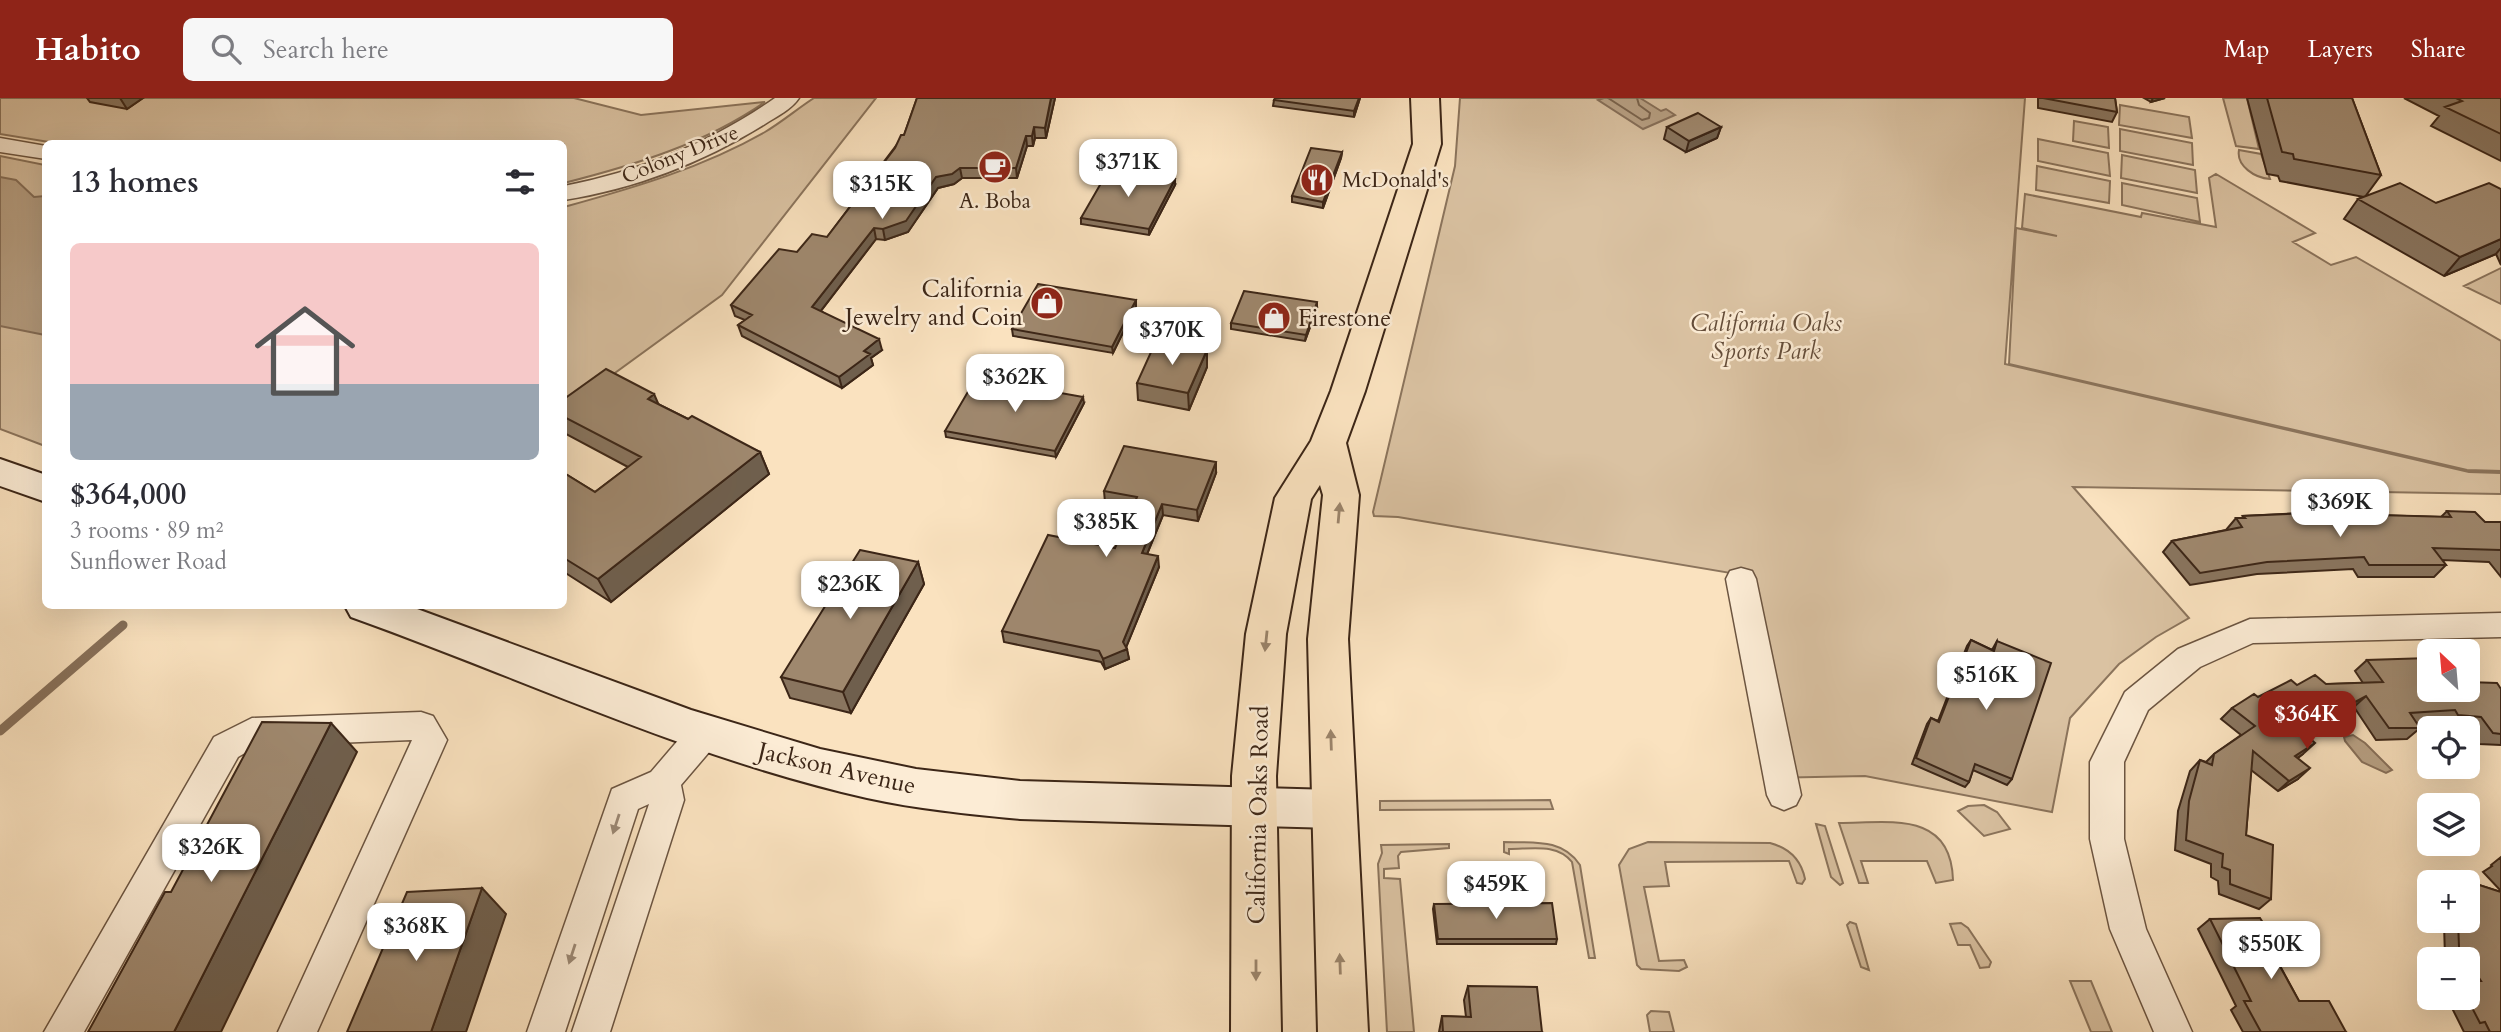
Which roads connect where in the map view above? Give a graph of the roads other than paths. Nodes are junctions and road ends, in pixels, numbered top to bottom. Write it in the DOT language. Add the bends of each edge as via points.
graph roads {
  1 [pos="789,98"];
  2 [pos="1425,98"];
  3 [pos="0,145"];
  4 [pos="42,152"];
  5 [pos="567,192"];
  6 [pos="1328,443"];
  7 [pos="0,472"];
  8 [pos="42,488"];
  9 [pos="1741,579"];
  10 [pos="373,609"];
  11 [pos="2500,626"];
  12 [pos="704,734"];
  13 [pos="663,782"];
  14 [pos="1784,795"];
  15 [pos="1256,804"];
  16 [pos="1333,809"];
  17 [pos="600,872"];
  18 [pos="643,872"];
  19 [pos="63,1032"];
  20 [pos="297,1032"];
  21 [pos="546,1032"];
  22 [pos="592,1032"];
  23 [pos="1256,1032"];
  24 [pos="1343,1032"];
  25 [pos="2173,1032"];
  1 -- 5 [label="street, Colony Drive" via="712,144 645,172"];
  2 -- 6 [label="main road, California Oaks Road" via="1427,144"];
  3 -- 4 [label="street"];
  6 -- 15 [label="main road, California Oaks Road, one-way" via="1293,498 1280,561 1266,634 1254,776"];
  16 -- 6 [label="main road, one-way" via="1328,639 1341,495"];
  7 -- 8 [label="main road"];
  9 -- 14 [label="street"];
  10 -- 12 [label="main road, Jackson Avenue"];
  11 -- 25 [label="street" via="2250,631 2189,658 2136,701 2107,762 2107,839 2127,929"];
  12 -- 13 [label="street"];
  12 -- 15 [label="main road, Jackson Avenue" via="838,773 918,789 1015,799"];
  13 -- 17 [label="street, one-way" via="624,799"];
  13 -- 18 [label="street" via="667,800"];
  15 -- 16 [label="main road, Jackson Avenue"];
  15 -- 23 [label="main road, California Oaks Road, one-way"];
  24 -- 16 [label="main road, one-way"];
  17 -- 18 [label="street"];
  17 -- 21 [label="street, one-way"];
  18 -- 22 [label="street"];
  19 -- 20 [label="street" via="226,747 252,732 421,726 430,740"];
}
